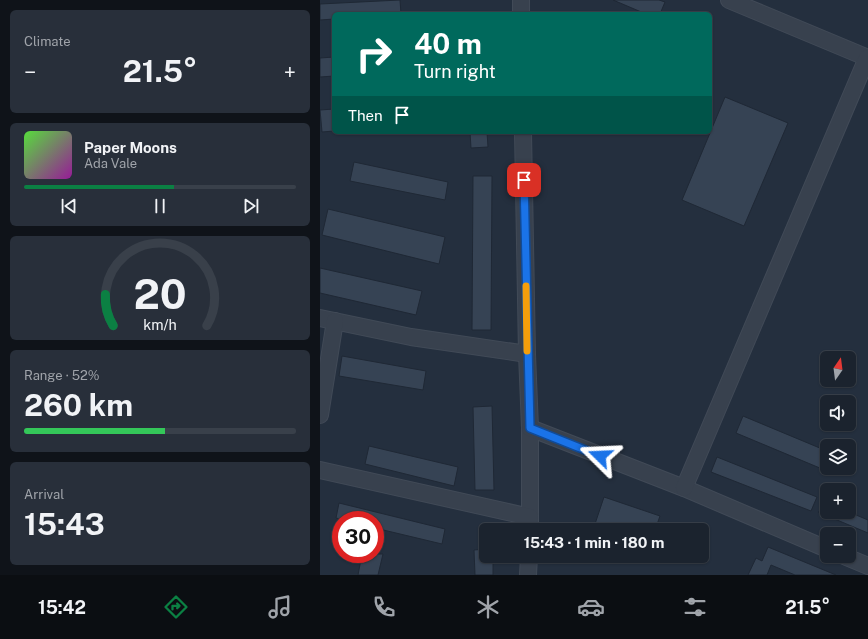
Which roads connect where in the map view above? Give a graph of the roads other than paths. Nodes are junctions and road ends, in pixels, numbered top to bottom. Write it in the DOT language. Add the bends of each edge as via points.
graph roads {
  1 [pos="520,0"];
  2 [pos="729,0"];
  3 [pos="521,12"];
  4 [pos="868,58"];
  5 [pos="523,134"];
  6 [pos="327,320"];
  7 [pos="527,354"];
  8 [pos="320,415"];
  9 [pos="530,428"];
  10 [pos="320,470"];
  11 [pos="684,488"];
  12 [pos="526,523"];
  13 [pos="530,523"];
  14 [pos="820,546"];
  15 [pos="856,561"];
  16 [pos="529,563"];
  17 [pos="868,566"];
  18 [pos="528,575"];
  1 -- 3 [label="street"];
  2 -- 4 [label="street"];
  4 -- 11 [label="street"];
  5 -- 7 [label="street"];
  6 -- 7 [label="street" via="411,337"];
  6 -- 8 [label="street"];
  7 -- 9 [label="street"];
  9 -- 11 [label="street"];
  9 -- 13 [label="street"];
  10 -- 12 [label="street"];
  11 -- 14 [label="street"];
  15 -- 17 [label="street"];
  16 -- 18 [label="street"];
}
